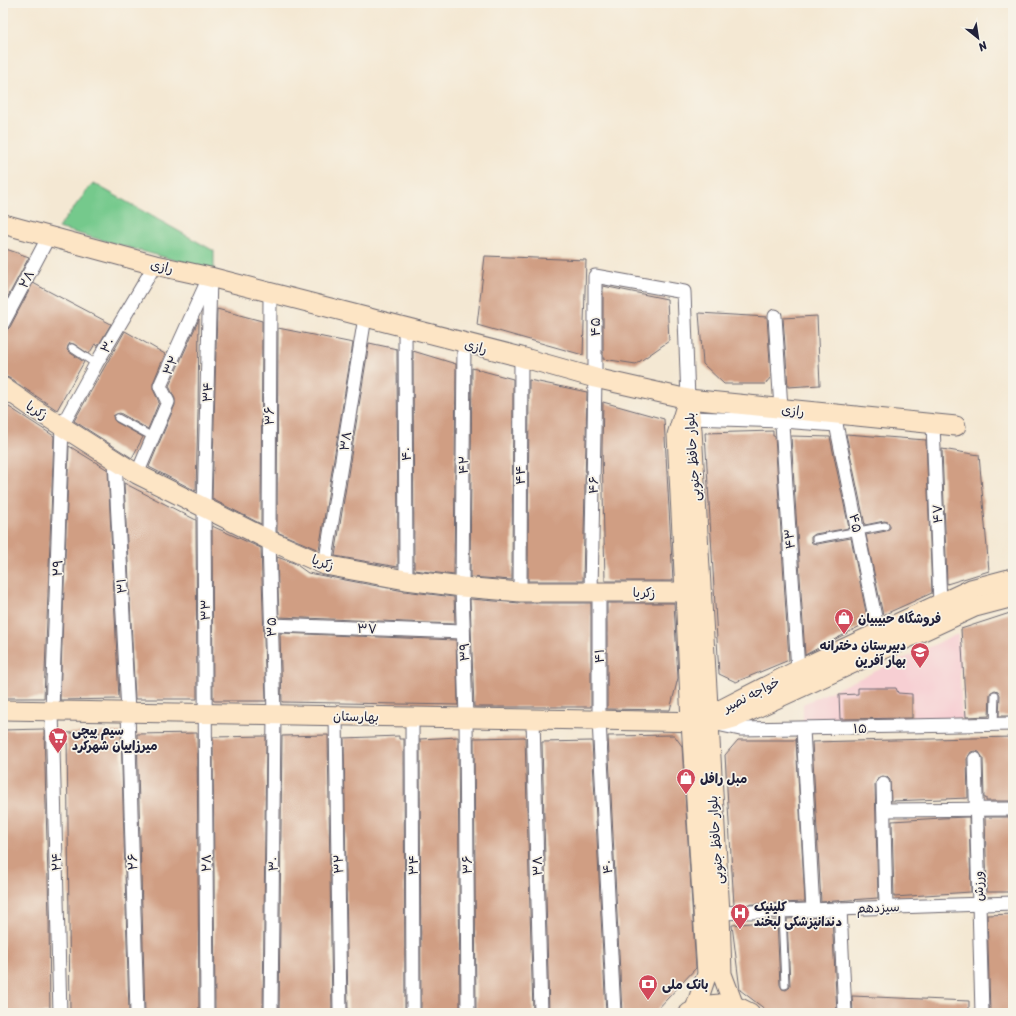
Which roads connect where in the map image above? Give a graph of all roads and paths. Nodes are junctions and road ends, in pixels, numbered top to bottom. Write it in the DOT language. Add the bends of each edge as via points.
graph roads {
  1 [pos="3,224"];
  2 [pos="49,236"];
  3 [pos="155,265"];
  4 [pos="210,277"];
  5 [pos="270,293"];
  6 [pos="775,316"];
  7 [pos="365,317"];
  8 [pos="3,323"];
  9 [pos="405,327"];
  10 [pos="464,342"];
  11 [pos="72,348"];
  12 [pos="521,357"];
  13 [pos="96,364"];
  14 [pos="595,378"];
  15 [pos="3,387"];
  16 [pos="688,399"];
  17 [pos="781,415"];
  18 [pos="118,418"];
  19 [pos="690,418"];
  20 [pos="835,419"];
  21 [pos="933,424"];
  22 [pos="62,426"];
  23 [pos="956,426"];
  24 [pos="153,437"];
  25 [pos="115,460"];
  26 [pos="137,474"];
  27 [pos="204,507"];
  28 [pos="885,526"];
  29 [pos="858,531"];
  30 [pos="816,538"];
  31 [pos="269,540"];
  32 [pos="326,565"];
  33 [pos="1013,578"];
  34 [pos="406,580"];
  35 [pos="462,587"];
  36 [pos="520,592"];
  37 [pos="595,592"];
  38 [pos="685,592"];
  39 [pos="1013,597"];
  40 [pos="940,604"];
  41 [pos="271,625"];
  42 [pos="463,632"];
  43 [pos="878,632"];
  44 [pos="798,670"];
  45 [pos="995,695"];
  46 [pos="3,710"];
  47 [pos="52,710"];
  48 [pos="734,710"];
  49 [pos="128,712"];
  50 [pos="206,713"];
  51 [pos="274,714"];
  52 [pos="336,715"];
  53 [pos="412,717"];
  54 [pos="466,718"];
  55 [pos="533,719"];
  56 [pos="599,720"];
  57 [pos="699,722"];
  58 [pos="1013,724"];
  59 [pos="994,725"];
  60 [pos="803,729"];
  61 [pos="975,759"];
  62 [pos="883,784"];
  63 [pos="1013,809"];
  64 [pos="884,810"];
  65 [pos="976,810"];
  66 [pos="1013,903"];
  67 [pos="978,904"];
  68 [pos="886,907"];
  69 [pos="840,909"];
  70 [pos="813,910"];
  71 [pos="782,911"];
  72 [pos="720,913"];
  73 [pos="785,985"];
  74 [pos="742,1009"];
  75 [pos="692,1011"];
  76 [pos="60,1013"];
  77 [pos="136,1013"];
  78 [pos="207,1013"];
  79 [pos="271,1013"];
  80 [pos="340,1013"];
  81 [pos="414,1013"];
  82 [pos="468,1013"];
  83 [pos="541,1013"];
  84 [pos="614,1013"];
  85 [pos="845,1013"];
  86 [pos="982,1013"];
  1 -- 2 [label="main road, رازی"];
  2 -- 3 [label="main road, رازی"];
  2 -- 8 [label="street, ۲۸"];
  3 -- 4 [label="main road, رازی"];
  3 -- 13 [label="street, ۳۰"];
  4 -- 5 [label="main road, رازی"];
  4 -- 24 [label="street, ۳۲" via="160,386 168,402"];
  4 -- 27 [label="street, ۳۴"];
  5 -- 7 [label="main road, رازی"];
  5 -- 31 [label="street, ۳۶"];
  6 -- 17 [label="street, ۴۳"];
  7 -- 9 [label="main road, رازی"];
  7 -- 32 [label="street, ۳۸"];
  9 -- 10 [label="main road, رازی"];
  9 -- 34 [label="street, ۴۰"];
  10 -- 12 [label="main road, رازی"];
  10 -- 35 [label="street, ۴۲"];
  11 -- 13 [label="lane"];
  12 -- 14 [label="main road, رازی"];
  12 -- 36 [label="street, ۴۴"];
  13 -- 22 [label="street, ۳۰"];
  14 -- 16 [label="main road, رازی"];
  14 -- 16 [label="street, ۴۵" via="595,276 684,292"];
  14 -- 37 [label="street, ۴۶"];
  15 -- 22 [label="main road, زکریا"];
  16 -- 17 [label="main road, رازی"];
  16 -- 19 [label="main road, بلوار حافظ جنوبی"];
  16 -- 38 [label="main road, بلوار حافظ جنوبی" via="677,436"];
  17 -- 19 [label="street"];
  17 -- 20 [label="main road, رازی"];
  17 -- 44 [label="street, ۴۳"];
  18 -- 24 [label="lane"];
  19 -- 57 [label="main road, بلوار حافظ جنوبی"];
  20 -- 21 [label="main road, رازی"];
  20 -- 29 [label="street, ۴۵"];
  21 -- 23 [label="main road, رازی"];
  21 -- 40 [label="street, ۴۷"];
  22 -- 25 [label="main road, زکریا"];
  22 -- 47 [label="street, ۲۹"];
  24 -- 26 [label="street, ۳۲"];
  25 -- 26 [label="main road, زکریا"];
  25 -- 49 [label="street, ۳۱"];
  26 -- 27 [label="main road, زکریا"];
  27 -- 31 [label="main road, زکریا"];
  27 -- 50 [label="street, ۳۳"];
  28 -- 29 [label="lane"];
  29 -- 30 [label="lane"];
  29 -- 43 [label="street, ۴۵"];
  31 -- 32 [label="main road, زکریا"];
  31 -- 41 [label="street, ۳۵"];
  32 -- 34 [label="main road, زکریا"];
  33 -- 40 [label="main road, خواجه نصیر" via="971,589"];
  34 -- 35 [label="main road, زکریا"];
  35 -- 36 [label="main road, زکریا"];
  35 -- 42 [label="street, ۳۹"];
  36 -- 37 [label="main road, زکریا"];
  37 -- 38 [label="main road, زکریا"];
  37 -- 56 [label="street, ۴۱"];
  38 -- 57 [label="main road, بلوار حافظ جنوبی"];
  39 -- 48 [label="main road, خواجه نصیر" via="975,607"];
  40 -- 43 [label="main road, خواجه نصیر"];
  41 -- 42 [label="street, ۳۷"];
  41 -- 51 [label="street, ۳۵"];
  42 -- 54 [label="street, ۳۹"];
  43 -- 44 [label="main road, خواجه نصیر"];
  44 -- 48 [label="main road, خواجه نصیر"];
  45 -- 59 [label="lane"];
  46 -- 47 [label="main road, بهارستان"];
  47 -- 49 [label="main road, بهارستان"];
  47 -- 76 [label="street, ۲۴"];
  48 -- 57 [label="main road, خواجه نصیر" via="718,711"];
  49 -- 50 [label="main road, بهارستان"];
  49 -- 77 [label="street, ۲۶"];
  50 -- 51 [label="main road, بهارستان"];
  50 -- 78 [label="street, ۲۸"];
  51 -- 52 [label="main road, بهارستان"];
  51 -- 79 [label="street, ۳۰"];
  52 -- 53 [label="main road, بهارستان"];
  52 -- 80 [label="street, ۳۲"];
  53 -- 54 [label="main road, بهارستان"];
  53 -- 81 [label="street, ۳۴"];
  54 -- 55 [label="main road, بهارستان"];
  54 -- 82 [label="street, ۳۶"];
  55 -- 56 [label="main road, بهارستان"];
  55 -- 83 [label="street, ۳۸"];
  56 -- 57 [label="main road, بهارستان"];
  56 -- 84 [label="street, ۴۰"];
  57 -- 60 [label="street, ۱۵" via="740,729"];
  57 -- 72 [label="main road, بلوار حافظ جنوبی"];
  57 -- 75 [label="main road, بلوار حافظ جنوبی" via="707,974"];
  58 -- 59 [label="street, ۱۵"];
  59 -- 60 [label="street, ۱۵"];
  60 -- 70 [label="street"];
  61 -- 65 [label="street, ورزش"];
  62 -- 64 [label="street"];
  63 -- 65 [label="street"];
  64 -- 65 [label="street"];
  64 -- 68 [label="street"];
  65 -- 67 [label="street, ورزش"];
  66 -- 67 [label="street, سیزدهم"];
  67 -- 68 [label="street, سیزدهم"];
  67 -- 86 [label="street, ورزش"];
  68 -- 69 [label="street, سیزدهم"];
  69 -- 70 [label="street, سیزدهم"];
  69 -- 85 [label="street"];
  70 -- 71 [label="street, سیزدهم"];
  71 -- 72 [label="street, سیزدهم"];
  71 -- 73 [label="lane"];
  72 -- 74 [label="main road, بلوار حافظ جنوبی" via="722,974"];
  74 -- 75 [label="main road" via="714,1004 701,1006"];
}
